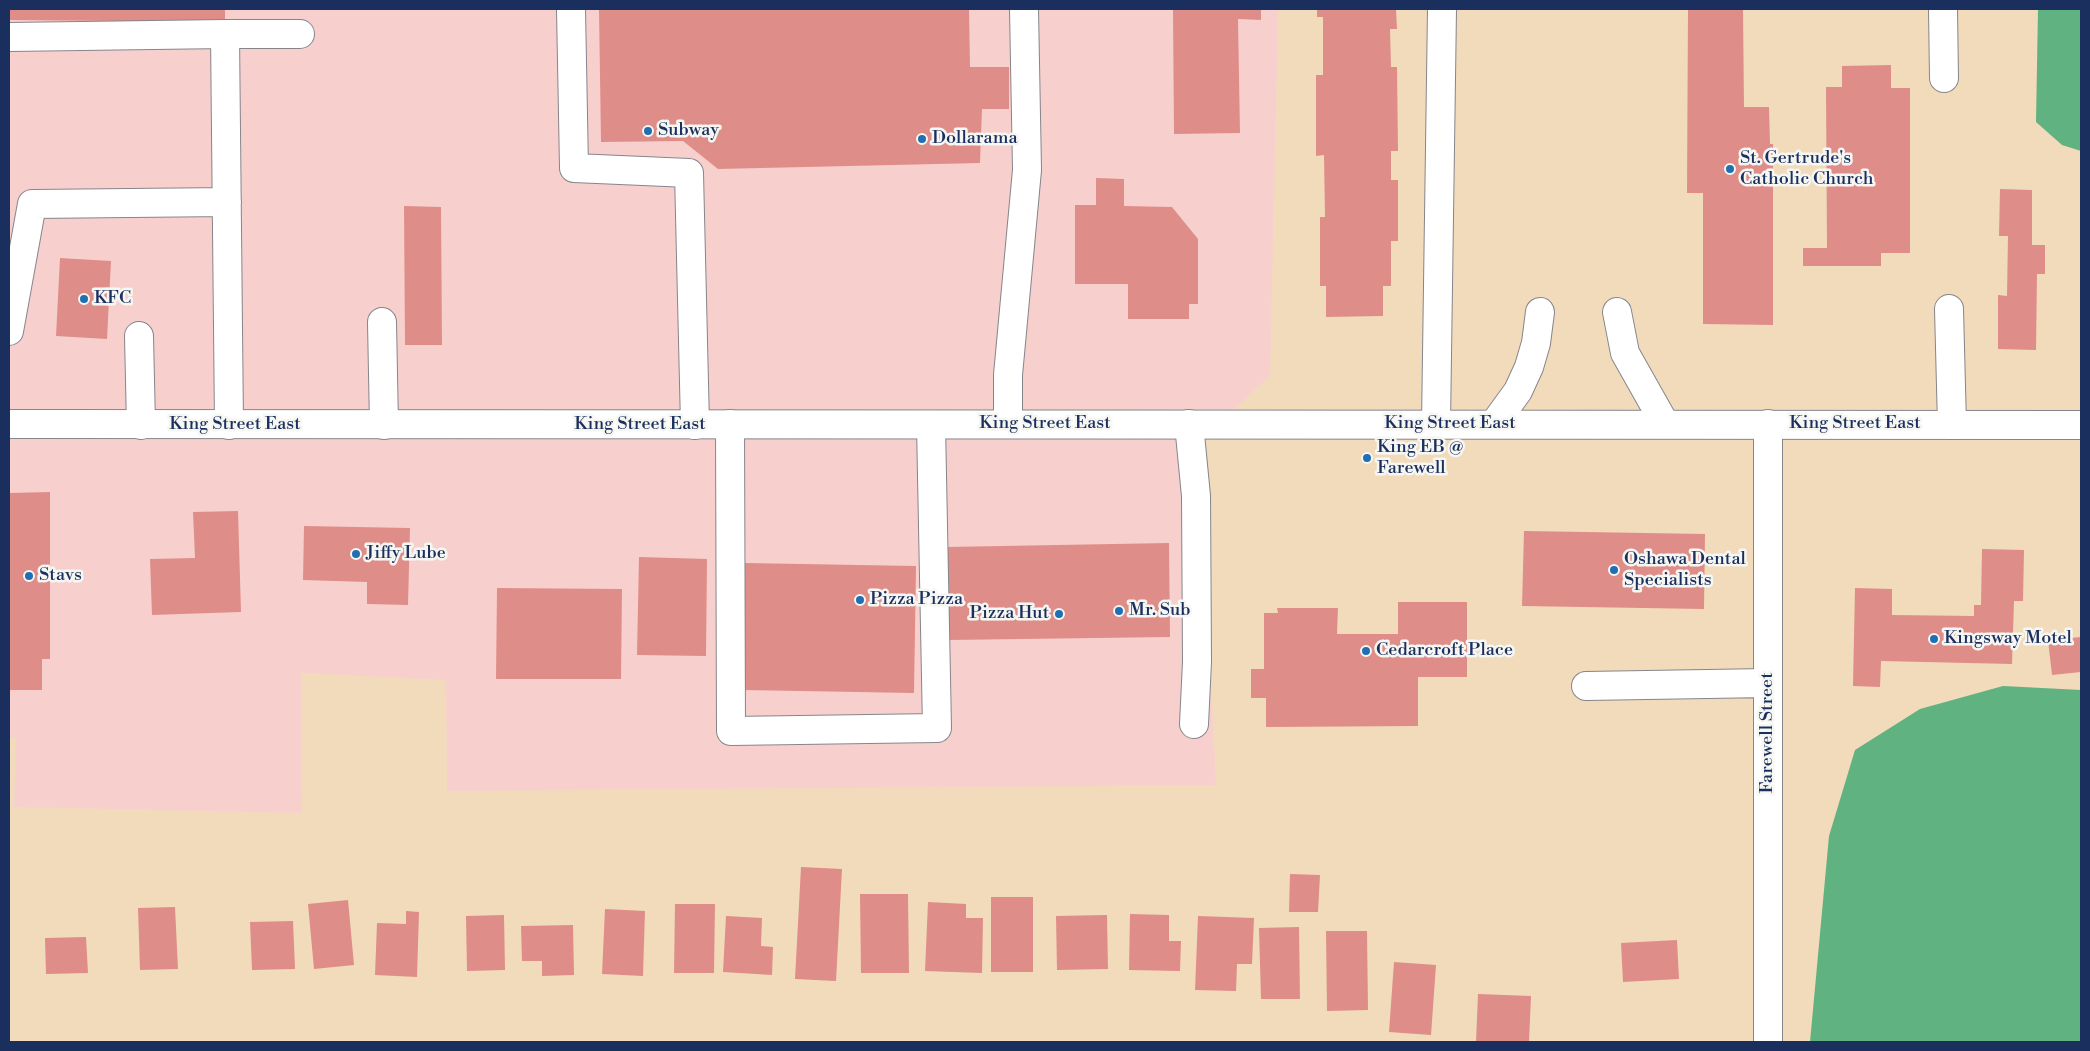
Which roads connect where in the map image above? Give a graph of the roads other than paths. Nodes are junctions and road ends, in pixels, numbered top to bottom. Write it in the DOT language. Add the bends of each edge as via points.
graph roads {
  1 [pos="571,9"];
  2 [pos="1024,9"];
  3 [pos="1442,9"];
  4 [pos="1943,9"];
  5 [pos="225,34"];
  6 [pos="300,34"];
  7 [pos="9,37"];
  8 [pos="1944,78"];
  9 [pos="227,202"];
  10 [pos="1949,309"];
  11 [pos="1540,312"];
  12 [pos="1617,312"];
  13 [pos="382,322"];
  14 [pos="9,331"];
  15 [pos="139,336"];
  16 [pos="9,424"];
  17 [pos="730,424"];
  18 [pos="1008,424"];
  19 [pos="1189,424"];
  20 [pos="1436,424"];
  21 [pos="1494,424"];
  22 [pos="1665,424"];
  23 [pos="1768,424"];
  24 [pos="141,425"];
  25 [pos="229,425"];
  26 [pos="384,425"];
  27 [pos="696,425"];
  28 [pos="926,425"];
  29 [pos="1952,425"];
  30 [pos="2081,425"];
  31 [pos="1768,683"];
  32 [pos="1586,686"];
  33 [pos="1194,724"];
  34 [pos="1768,1042"];
  1 -- 27 [label="main road" via="574,168 689,173"];
  2 -- 18 [label="main road" via="1027,170 1008,375"];
  3 -- 20 [label="main road"];
  4 -- 8 [label="main road"];
  5 -- 6 [label="main road"];
  5 -- 7 [label="main road"];
  5 -- 9 [label="main road"];
  9 -- 14 [label="main road" via="32,204"];
  9 -- 25 [label="main road"];
  10 -- 29 [label="main road"];
  11 -- 21 [label="main road" via="1529,367 1518,391"];
  12 -- 22 [label="main road" via="1625,353"];
  13 -- 26 [label="main road"];
  15 -- 24 [label="main road"];
  16 -- 24 [label="main road, King Street East"];
  17 -- 27 [label="main road, King Street East"];
  17 -- 28 [label="main road, King Street East"];
  17 -- 28 [label="main road" via="731,731 927,728"];
  18 -- 19 [label="main road, King Street East"];
  18 -- 28 [label="main road, King Street East"];
  19 -- 20 [label="main road, King Street East"];
  19 -- 33 [label="main road" via="1196,496"];
  20 -- 21 [label="main road, King Street East"];
  21 -- 22 [label="main road, King Street East"];
  22 -- 23 [label="main road, King Street East"];
  23 -- 29 [label="main road, King Street East"];
  23 -- 31 [label="main road, Farewell Street"];
  24 -- 25 [label="main road, King Street East"];
  25 -- 26 [label="main road, King Street East"];
  26 -- 27 [label="main road, King Street East"];
  29 -- 30 [label="main road, King Street East"];
  31 -- 32 [label="main road"];
  31 -- 34 [label="main road, Farewell Street"];
}
